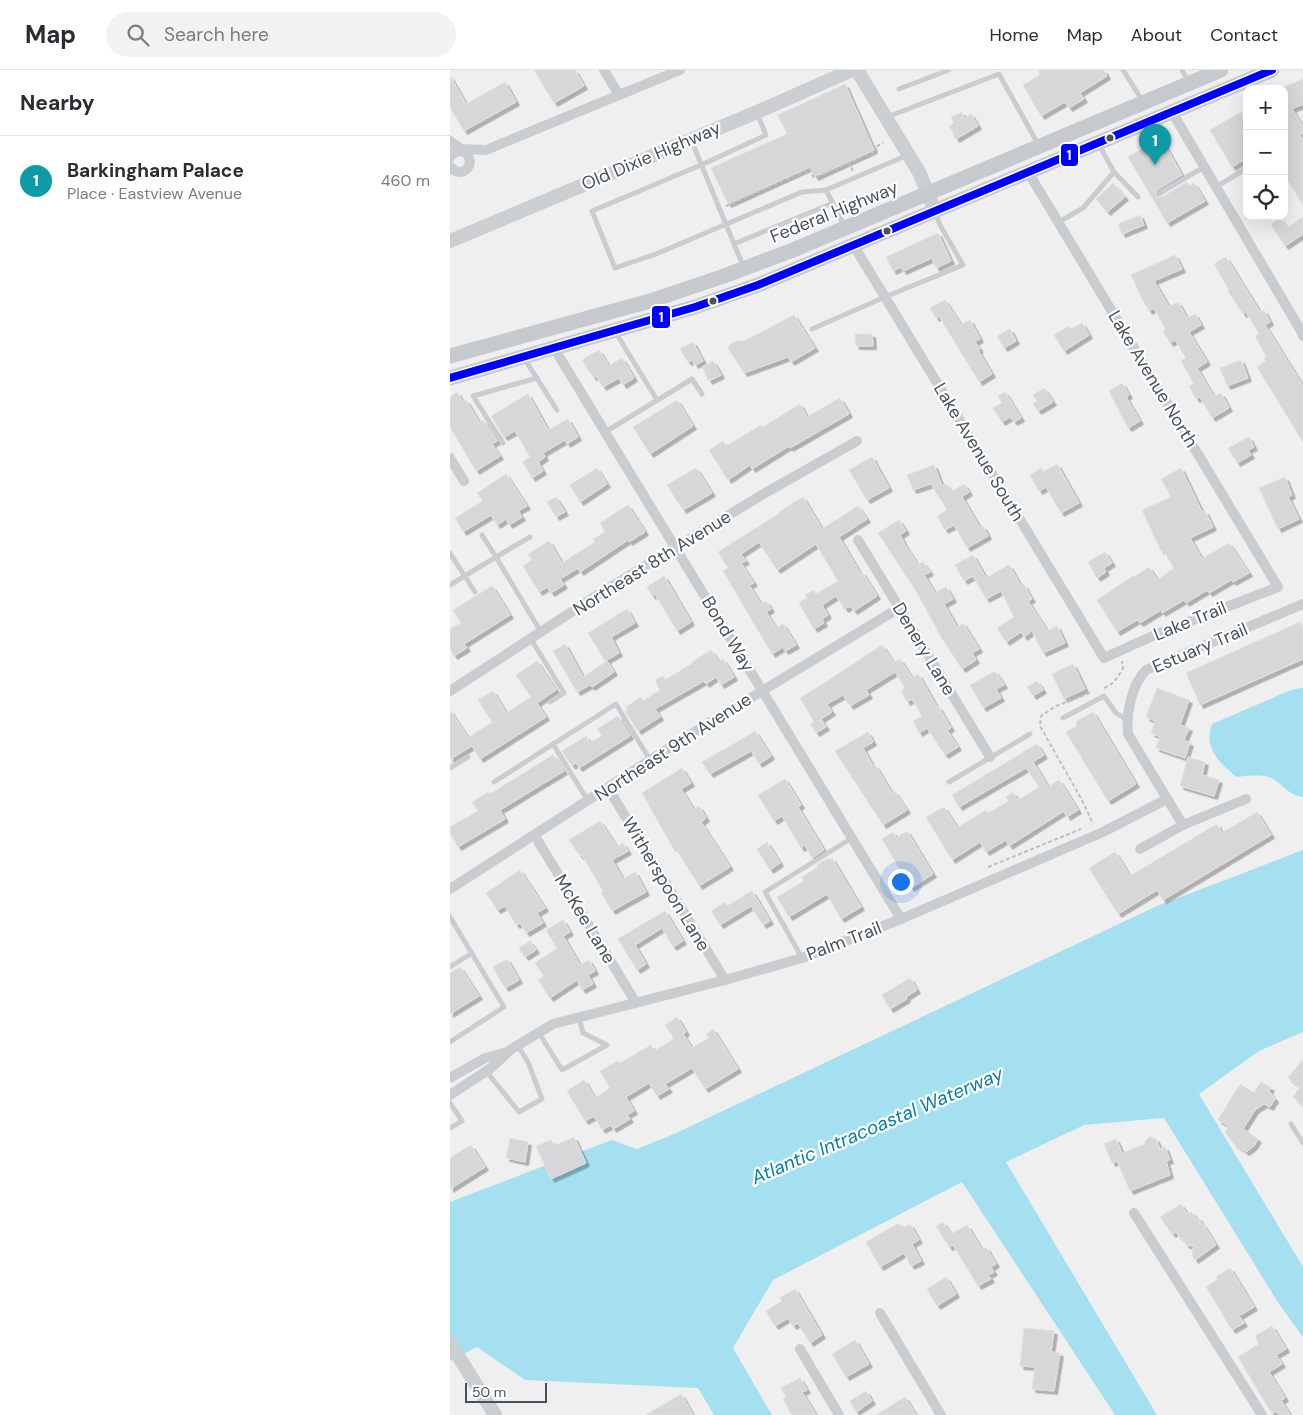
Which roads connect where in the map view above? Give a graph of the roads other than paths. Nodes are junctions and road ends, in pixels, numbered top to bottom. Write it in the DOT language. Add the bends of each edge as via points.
graph roads {
  1 [pos="604,70"];
  2 [pos="680,70"];
  3 [pos="852,70"];
  4 [pos="857,70"];
  5 [pos="949,70"];
  6 [pos="1123,70"];
  7 [pos="1182,70"];
  8 [pos="1221,70"];
  9 [pos="1272,70"];
  10 [pos="998,72"];
  11 [pos="1189,83"];
  12 [pos="899,88"];
  13 [pos="619,95"];
  14 [pos="1143,103"];
  15 [pos="757,112"];
  16 [pos="1172,112"];
  17 [pos="886,118"];
  18 [pos="690,139"];
  19 [pos="450,141"];
  20 [pos="1098,143"];
  21 [pos="1040,146"];
  22 [pos="486,150"];
  23 [pos="908,154"];
  24 [pos="458,155"];
  25 [pos="701,165"];
  26 [pos="1204,167"];
  27 [pos="451,169"];
  28 [pos="1243,170"];
  29 [pos="1028,172"];
  30 [pos="1114,172"];
  31 [pos="1216,187"];
  32 [pos="826,190"];
  33 [pos="1160,193"];
  34 [pos="928,194"];
  35 [pos="1138,197"];
  36 [pos="833,203"];
  37 [pos="935,211"];
  38 [pos="1058,222"];
  39 [pos="726,225"];
  40 [pos="846,228"];
  41 [pos="450,241"];
  42 [pos="734,244"];
  43 [pos="854,246"];
  44 [pos="744,268"];
  45 [pos="885,297"];
  46 [pos="812,329"];
  47 [pos="614,331"];
  48 [pos="1303,336"];
  49 [pos="554,348"];
  50 [pos="450,356"];
  51 [pos="524,357"];
  52 [pos="450,378"];
  53 [pos="537,378"];
  54 [pos="702,394"];
  55 [pos="657,400"];
  56 [pos="556,410"];
  57 [pos="605,432"];
  58 [pos="858,440"];
  59 [pos="503,443"];
  60 [pos="450,458"];
  61 [pos="464,481"];
  62 [pos="482,535"];
  63 [pos="530,537"];
  64 [pos="858,540"];
  65 [pos="675,548"];
  66 [pos="450,553"];
  67 [pos="496,557"];
  68 [pos="464,576"];
  69 [pos="450,585"];
  70 [pos="1278,587"];
  71 [pos="475,592"];
  72 [pos="1303,604"];
  73 [pos="899,608"];
  74 [pos="541,632"];
  75 [pos="530,639"];
  76 [pos="1104,658"];
  77 [pos="762,690"];
  78 [pos="450,691"];
  79 [pos="550,702"];
  80 [pos="1063,718"];
  81 [pos="1127,720"];
  82 [pos="1030,734"];
  83 [pos="553,744"];
  84 [pos="468,757"];
  85 [pos="990,757"];
  86 [pos="651,760"];
  87 [pos="450,768"];
  88 [pos="494,782"];
  89 [pos="949,782"];
  90 [pos="608,788"];
  91 [pos="1167,799"];
  92 [pos="1246,799"];
  93 [pos="588,801"];
  94 [pos="1183,825"];
  95 [pos="534,836"];
  96 [pos="852,838"];
  97 [pos="1140,849"];
  98 [pos="450,889"];
  99 [pos="450,917"];
  100 [pos="901,919"];
  101 [pos="452,926"];
  102 [pos="472,953"];
  103 [pos="802,958"];
  104 [pos="450,966"];
  105 [pos="725,980"];
  106 [pos="636,1003"];
  107 [pos="579,1018"];
  108 [pos="539,1033"];
  109 [pos="450,1042"];
  110 [pos="514,1048"];
  111 [pos="486,1072"];
  112 [pos="450,1078"];
  113 [pos="450,1095"];
  114 [pos="450,1103"];
  115 [pos="1291,1124"];
  116 [pos="450,1128"];
  117 [pos="1303,1142"];
  118 [pos="1134,1213"];
  119 [pos="880,1313"];
  120 [pos="450,1343"];
  121 [pos="800,1349"];
  122 [pos="495,1415"];
  123 [pos="839,1415"];
  124 [pos="942,1415"];
  125 [pos="1262,1415"];
  1 -- 13 [label="street"];
  2 -- 13 [label="street"];
  3 -- 15 [label="street, Old Dixie Highway"];
  4 -- 17 [label="street"];
  5 -- 12 [label="lane"];
  6 -- 14 [label="lane"];
  7 -- 11 [label="lane"];
  8 -- 11 [label="main road, Federal Highway"];
  9 -- 16 [label="main road, Federal Highway"];
  10 -- 17 [label="lane"];
  10 -- 21 [label="lane"];
  11 -- 14 [label="main road, Federal Highway"];
  11 -- 16 [label="main road"];
  13 -- 22 [label="street"];
  14 -- 21 [label="main road, Federal Highway"];
  15 -- 18 [label="street, Old Dixie Highway"];
  15 -- 25 [label="lane" via="766,135"];
  16 -- 20 [label="main road, Federal Highway"];
  16 -- 26 [label="street"];
  17 -- 23 [label="street"];
  18 -- 25 [label="lane"];
  18 -- 41 [label="street, Old Dixie Highway"];
  19 -- 24 [label="street"];
  20 -- 29 [label="main road, Federal Highway"];
  20 -- 30 [label="lane"];
  21 -- 34 [label="main road, Federal Highway"];
  22 -- 24 [label="street"];
  22 -- 24 [label="street"];
  23 -- 32 [label="lane"];
  23 -- 34 [label="street"];
  24 -- 27 [label="street" via="468,168 462,172"];
  25 -- 39 [label="lane"];
  25 -- 39 [label="lane" via="592,211 615,268"];
  26 -- 31 [label="street"];
  26 -- 33 [label="lane"];
  28 -- 31 [label="lane"];
  29 -- 37 [label="main road, Federal Highway"];
  29 -- 38 [label="street, Lake Avenue North"];
  30 -- 35 [label="lane"];
  30 -- 38 [label="lane" via="1083,208"];
  31 -- 48 [label="street"];
  32 -- 36 [label="lane"];
  32 -- 39 [label="lane" via="802,192"];
  34 -- 37 [label="street"];
  34 -- 40 [label="main road, Federal Highway"];
  36 -- 40 [label="lane"];
  36 -- 42 [label="lane"];
  37 -- 43 [label="main road, Federal Highway"];
  37 -- 45 [label="lane" via="963,265"];
  38 -- 70 [label="street, Lake Avenue North"];
  39 -- 42 [label="lane"];
  40 -- 44 [label="main road, Federal Highway"];
  42 -- 44 [label="lane"];
  43 -- 45 [label="street, Lake Avenue South"];
  43 -- 47 [label="main road, Federal Highway" via="720,298"];
  44 -- 50 [label="main road, Federal Highway" via="650,301"];
  45 -- 46 [label="lane"];
  45 -- 76 [label="street, Lake Avenue South"];
  47 -- 49 [label="main road, Federal Highway"];
  47 -- 55 [label="lane"];
  49 -- 51 [label="main road, Federal Highway"];
  49 -- 57 [label="street, Bond Way"];
  51 -- 52 [label="main road, Federal Highway"];
  51 -- 53 [label="lane"];
  53 -- 56 [label="lane"];
  53 -- 59 [label="lane" via="473,396"];
  54 -- 55 [label="lane" via="692,379"];
  55 -- 57 [label="lane"];
  57 -- 65 [label="street, Bond Way"];
  58 -- 65 [label="street, Northeast 8th Avenue"];
  60 -- 61 [label="street"];
  62 -- 67 [label="lane"];
  63 -- 67 [label="lane"];
  64 -- 73 [label="street, Denery Lane"];
  65 -- 74 [label="street, Northeast 8th Avenue"];
  65 -- 77 [label="street, Bond Way"];
  66 -- 68 [label="lane"];
  67 -- 68 [label="lane"];
  67 -- 74 [label="lane"];
  68 -- 69 [label="lane"];
  68 -- 71 [label="lane"];
  70 -- 76 [label="street, Lake Trail" via="1156,634"];
  72 -- 81 [label="street, Estuary Trail" via="1146,670 1140,677"];
  73 -- 77 [label="street, Northeast 9th Avenue"];
  73 -- 85 [label="street, Denery Lane"];
  74 -- 75 [label="street, Northeast 8th Avenue"];
  75 -- 78 [label="street, Northeast 8th Avenue"];
  75 -- 79 [label="lane" via="564,693"];
  77 -- 86 [label="street, Northeast 9th Avenue"];
  77 -- 96 [label="street, Bond Way"];
  80 -- 81 [label="lane" via="1104,696 1116,713"];
  81 -- 91 [label="street" via="1128,734"];
  82 -- 85 [label="lane"];
  83 -- 86 [label="lane" via="616,704"];
  83 -- 88 [label="lane"];
  83 -- 93 [label="lane"];
  84 -- 87 [label="lane"];
  85 -- 89 [label="lane"];
  86 -- 90 [label="street, Northeast 9th Avenue"];
  90 -- 93 [label="street, Northeast 9th Avenue"];
  90 -- 105 [label="street, Witherspoon Lane"];
  91 -- 94 [label="street"];
  91 -- 100 [label="street, Palm Trail" via="1103,832"];
  92 -- 94 [label="street"];
  93 -- 95 [label="street, Northeast 9th Avenue"];
  94 -- 97 [label="street"];
  95 -- 98 [label="street, Northeast 9th Avenue"];
  95 -- 106 [label="street, McKee Lane"];
  96 -- 100 [label="street, Bond Way"];
  96 -- 103 [label="lane" via="765,892"];
  99 -- 101 [label="lane"];
  100 -- 103 [label="street, Palm Trail"];
  101 -- 102 [label="lane"];
  102 -- 104 [label="lane"];
  102 -- 109 [label="lane" via="504,1007"];
  103 -- 105 [label="street, Palm Trail"];
  105 -- 106 [label="street, Palm Trail"];
  106 -- 107 [label="street, Palm Trail"];
  107 -- 108 [label="street, Palm Trail" via="553,1024"];
  107 -- 108 [label="lane" via="583,1033 607,1045 562,1070"];
  108 -- 110 [label="street, Palm Trail"];
  110 -- 111 [label="street, Palm Trail"];
  110 -- 111 [label="lane" via="528,1062 542,1100 518,1112"];
  110 -- 112 [label="street, Palm Trail" via="485,1058"];
  111 -- 113 [label="street, Palm Trail"];
  114 -- 116 [label="lane" via="462,1121"];
  115 -- 117 [label="lane"];
  118 -- 125 [label="street"];
  119 -- 124 [label="street"];
  120 -- 122 [label="street"];
  121 -- 123 [label="street"];
}
